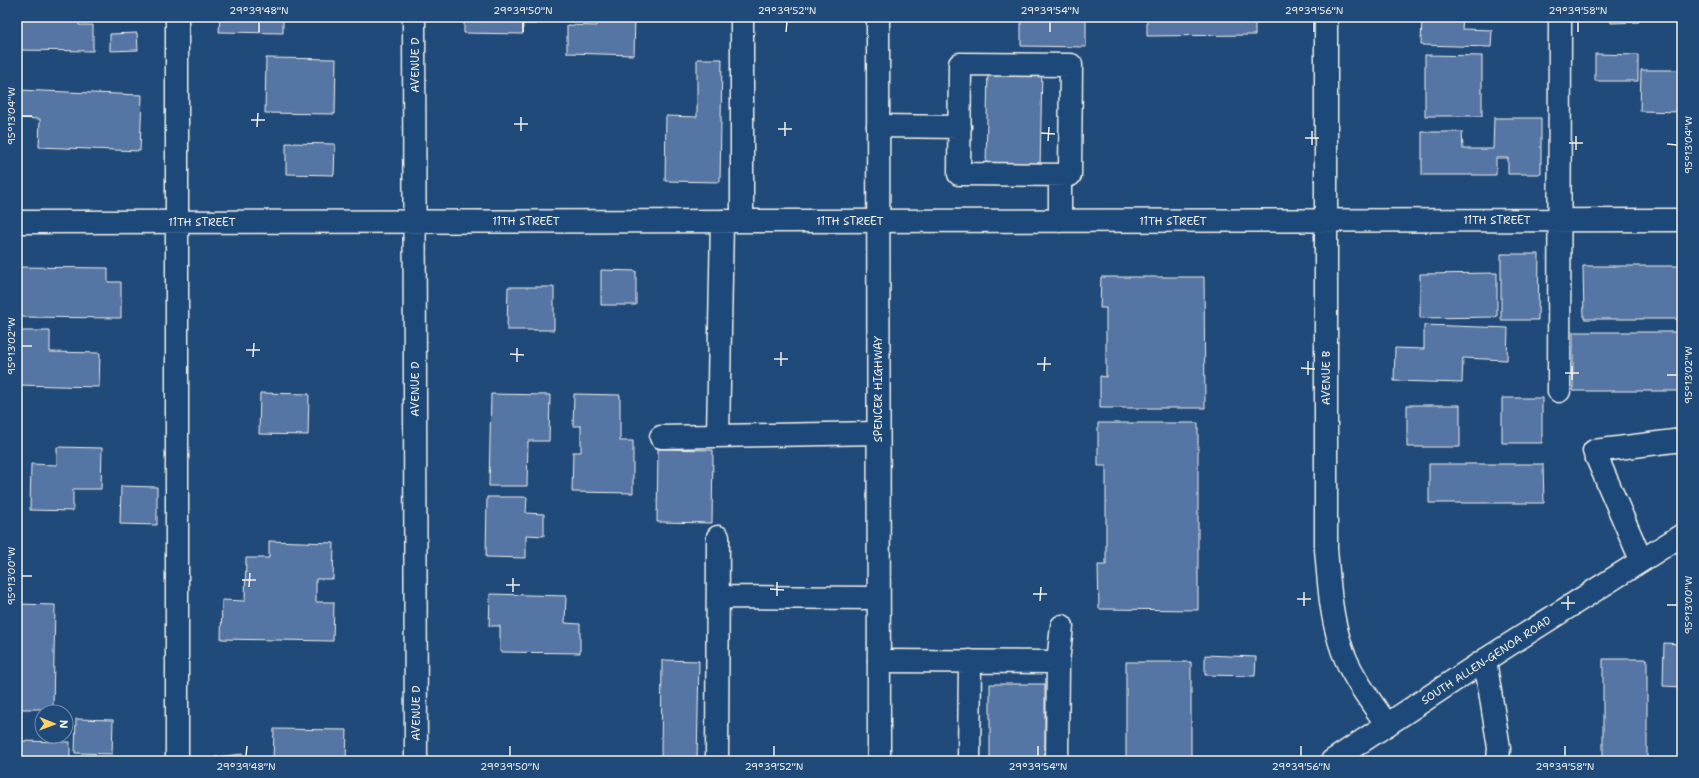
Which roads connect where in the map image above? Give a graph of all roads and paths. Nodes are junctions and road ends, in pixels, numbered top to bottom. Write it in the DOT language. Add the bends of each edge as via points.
graph roads {
  1 [pos="177,17"];
  2 [pos="414,17"];
  3 [pos="742,17"];
  4 [pos="878,17"];
  5 [pos="1326,17"];
  6 [pos="1560,17"];
  7 [pos="878,126"];
  8 [pos="960,126"];
  9 [pos="1060,175"];
  10 [pos="1326,220"];
  11 [pos="1560,220"];
  12 [pos="1682,220"];
  13 [pos="732,221"];
  14 [pos="878,221"];
  15 [pos="1060,221"];
  16 [pos="17,222"];
  17 [pos="177,222"];
  18 [pos="415,222"];
  19 [pos="1559,391"];
  20 [pos="878,433"];
  21 [pos="718,436"];
  22 [pos="660,437"];
  23 [pos="1680,443"];
  24 [pos="1682,535"];
  25 [pos="718,537"];
  26 [pos="1641,560"];
  27 [pos="718,597"];
  28 [pos="878,598"];
  29 [pos="1062,626"];
  30 [pos="1484,660"];
  31 [pos="879,661"];
  32 [pos="970,661"];
  33 [pos="1058,662"];
  34 [pos="1387,725"];
  35 [pos="177,761"];
  36 [pos="416,761"];
  37 [pos="718,761"];
  38 [pos="879,761"];
  39 [pos="969,761"];
  40 [pos="1057,761"];
  41 [pos="1332,761"];
  42 [pos="1498,761"];
  1 -- 17 [label="street"];
  2 -- 18 [label="street, AVENUE D"];
  3 -- 13 [label="street"];
  4 -- 7 [label="street, SPENCER HIGHWAY"];
  5 -- 10 [label="street, AVENUE B"];
  6 -- 11 [label="street"];
  7 -- 8 [label="street"];
  7 -- 14 [label="street, SPENCER HIGHWAY"];
  8 -- 9 [label="street" via="959,174"];
  8 -- 9 [label="street" via="960,64 1070,65 1070,175"];
  9 -- 15 [label="street"];
  10 -- 11 [label="street, 11TH STREET"];
  10 -- 15 [label="street, 11TH STREET"];
  10 -- 34 [label="street, AVENUE B" via="1326,549 1331,605 1340,644 1356,679"];
  11 -- 12 [label="street, 11TH STREET"];
  11 -- 19 [label="street"];
  13 -- 14 [label="street, 11TH STREET"];
  13 -- 18 [label="street, 11TH STREET"];
  13 -- 21 [label="street"];
  14 -- 15 [label="street, 11TH STREET"];
  14 -- 20 [label="street, SPENCER HIGHWAY"];
  16 -- 17 [label="street, 11TH STREET"];
  17 -- 18 [label="street, 11TH STREET"];
  17 -- 35 [label="street"];
  18 -- 36 [label="street, AVENUE D"];
  20 -- 21 [label="street"];
  20 -- 28 [label="street, SPENCER HIGHWAY"];
  21 -- 22 [label="street"];
  23 -- 26 [label="street" via="1594,451"];
  24 -- 26 [label="street, SOUTH ALLEN-GENOA ROAD"];
  25 -- 27 [label="street"];
  26 -- 30 [label="street, SOUTH ALLEN-GENOA ROAD"];
  27 -- 28 [label="street"];
  27 -- 37 [label="street"];
  28 -- 31 [label="street, SPENCER HIGHWAY"];
  29 -- 33 [label="street"];
  30 -- 34 [label="street, SOUTH ALLEN-GENOA ROAD"];
  30 -- 42 [label="street" via="1499,748"];
  31 -- 32 [label="street"];
  31 -- 38 [label="street, SPENCER HIGHWAY"];
  32 -- 33 [label="street"];
  32 -- 39 [label="street"];
  33 -- 40 [label="street"];
  34 -- 41 [label="street, SOUTH ALLEN-GENOA ROAD"];
}
